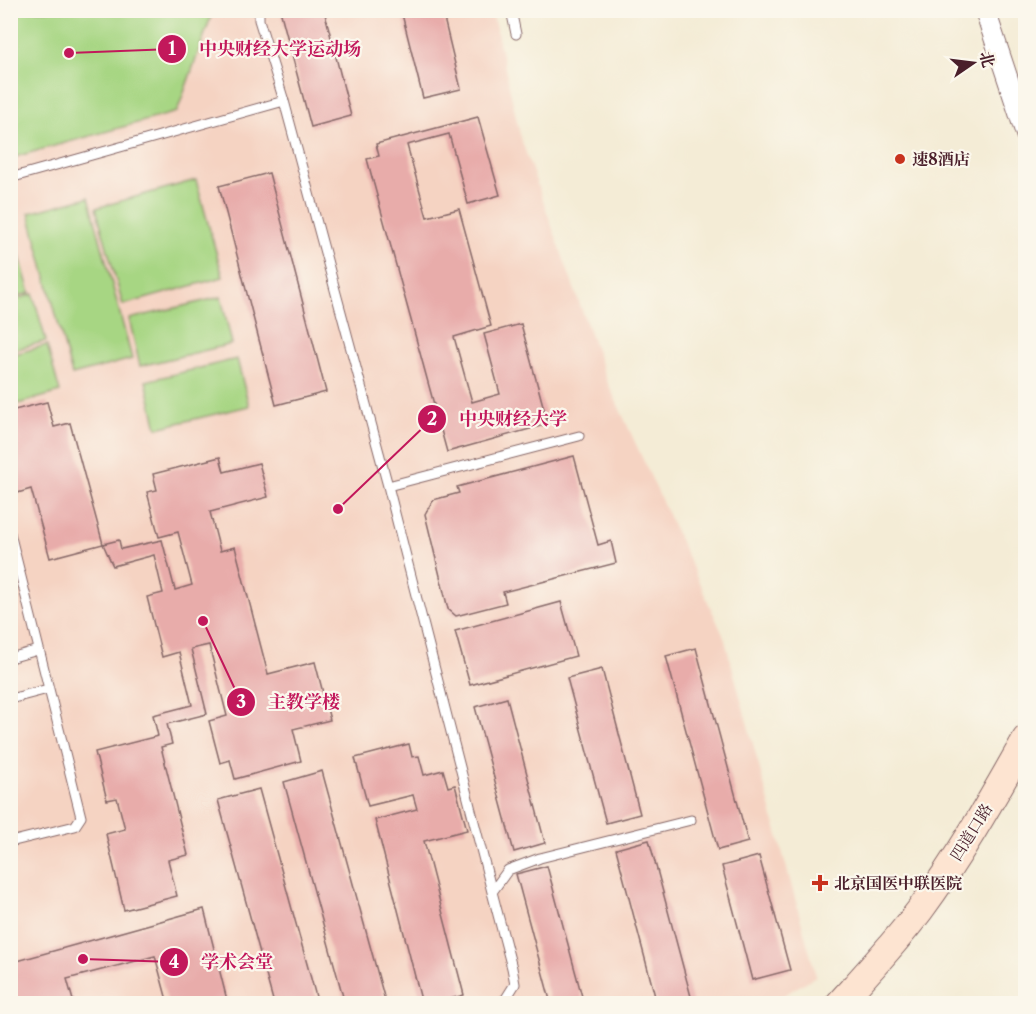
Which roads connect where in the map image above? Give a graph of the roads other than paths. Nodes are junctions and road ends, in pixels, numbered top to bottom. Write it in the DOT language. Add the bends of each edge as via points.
graph roads {
  1 [pos="259,10"];
  2 [pos="511,10"];
  3 [pos="985,10"];
  4 [pos="516,34"];
  5 [pos="284,101"];
  6 [pos="1026,134"];
  7 [pos="10,178"];
  8 [pos="579,436"];
  9 [pos="388,486"];
  10 [pos="10,533"];
  11 [pos="38,650"];
  12 [pos="10,658"];
  13 [pos="48,689"];
  14 [pos="10,699"];
  15 [pos="1026,739"];
  16 [pos="692,820"];
  17 [pos="10,842"];
  18 [pos="492,891"];
  19 [pos="493,1004"];
  20 [pos="839,1004"];
  1 -- 5 [label="lane"];
  2 -- 4 [label="lane"];
  3 -- 6 [label="street"];
  5 -- 7 [label="lane"];
  5 -- 9 [label="lane"];
  8 -- 9 [label="lane"];
  9 -- 18 [label="lane"];
  10 -- 11 [label="lane"];
  11 -- 12 [label="lane"];
  11 -- 13 [label="lane"];
  13 -- 14 [label="lane"];
  13 -- 17 [label="lane" via="81,817 75,826"];
  15 -- 20 [label="street, 四道口路" via="984,813 919,911"];
  16 -- 18 [label="lane" via="540,858 508,870"];
  18 -- 19 [label="lane" via="515,984 505,1000"];
}
